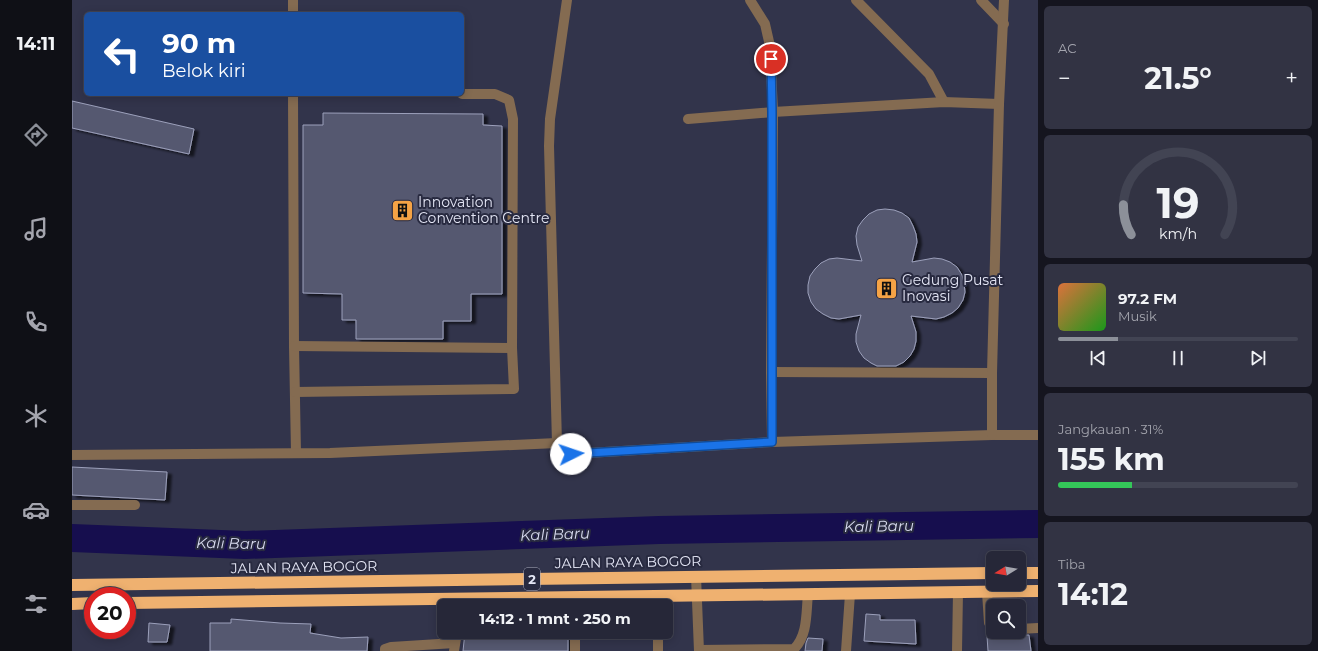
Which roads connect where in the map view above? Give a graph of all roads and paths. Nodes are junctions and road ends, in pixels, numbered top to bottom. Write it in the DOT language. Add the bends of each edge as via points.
graph roads {
  1 [pos="293,0"];
  2 [pos="567,0"];
  3 [pos="750,0"];
  4 [pos="856,0"];
  5 [pos="981,0"];
  6 [pos="1004,0"];
  7 [pos="293,12"];
  8 [pos="1004,24"];
  9 [pos="464,94"];
  10 [pos="293,96"];
  11 [pos="944,102"];
  12 [pos="999,104"];
  13 [pos="772,112"];
  14 [pos="688,119"];
  15 [pos="294,346"];
  16 [pos="512,348"];
  17 [pos="771,372"];
  18 [pos="992,373"];
  19 [pos="295,392"];
  20 [pos="992,435"];
  21 [pos="1038,435"];
  22 [pos="772,442"];
  23 [pos="557,443"];
  24 [pos="296,453"];
  25 [pos="72,456"];
  26 [pos="135,504"];
  27 [pos="72,505"];
  28 [pos="1038,572"];
  29 [pos="986,573"];
  30 [pos="1026,573"];
  31 [pos="696,576"];
  32 [pos="72,585"];
  33 [pos="1038,591"];
  34 [pos="958,592"];
  35 [pos="987,592"];
  36 [pos="808,594"];
  37 [pos="850,594"];
  38 [pos="697,596"];
  39 [pos="672,599"];
  40 [pos="987,599"];
  41 [pos="437,602"];
  42 [pos="84,603"];
  43 [pos="136,603"];
  44 [pos="72,604"];
  45 [pos="1038,628"];
  46 [pos="1026,629"];
  47 [pos="575,639"];
  48 [pos="658,639"];
  49 [pos="454,647"];
  50 [pos="699,650"];
  51 [pos="385,651"];
  52 [pos="575,651"];
  53 [pos="658,651"];
  54 [pos="846,651"];
  55 [pos="957,651"];
  1 -- 7 [label="street"];
  2 -- 23 [label="street" via="550,119 549,146"];
  3 -- 13 [label="street" via="765,24 770,46"];
  4 -- 11 [label="street" via="929,74"];
  5 -- 8 [label="street"];
  6 -- 8 [label="street"];
  8 -- 12 [label="street"];
  9 -- 16 [label="street" via="495,94 509,100 512,112"];
  10 -- 15 [label="street"];
  11 -- 12 [label="street"];
  11 -- 13 [label="street"];
  12 -- 18 [label="street"];
  13 -- 14 [label="street"];
  13 -- 17 [label="street"];
  15 -- 16 [label="street"];
  15 -- 19 [label="street"];
  16 -- 19 [label="street" via="514,389"];
  17 -- 18 [label="street"];
  17 -- 22 [label="street"];
  18 -- 20 [label="street"];
  19 -- 24 [label="street"];
  20 -- 21 [label="street"];
  20 -- 22 [label="street"];
  22 -- 23 [label="street" via="571,454 563,451"];
  23 -- 24 [label="street"];
  24 -- 25 [label="street"];
  26 -- 27 [label="street"];
  28 -- 30 [label="highway"];
  29 -- 31 [label="highway, JALAN RAYA BOGOR / 2"];
  31 -- 32 [label="highway, JALAN RAYA BOGOR / 2"];
  31 -- 38 [label="street"];
  33 -- 35 [label="highway, 2"];
  34 -- 35 [label="highway, 2"];
  34 -- 37 [label="highway, 2"];
  34 -- 55 [label="street"];
  35 -- 40 [label="street"];
  36 -- 37 [label="highway, 2"];
  36 -- 38 [label="highway, 2"];
  36 -- 50 [label="street" via="806,624 800,642 794,649"];
  37 -- 54 [label="street"];
  38 -- 39 [label="highway, 2"];
  38 -- 50 [label="street"];
  41 -- 43 [label="highway, 2"];
  42 -- 44 [label="highway"];
  45 -- 46 [label="street"];
  47 -- 52 [label="street"];
  48 -- 53 [label="street"];
  49 -- 51 [label="street" via="391,647"];
}
